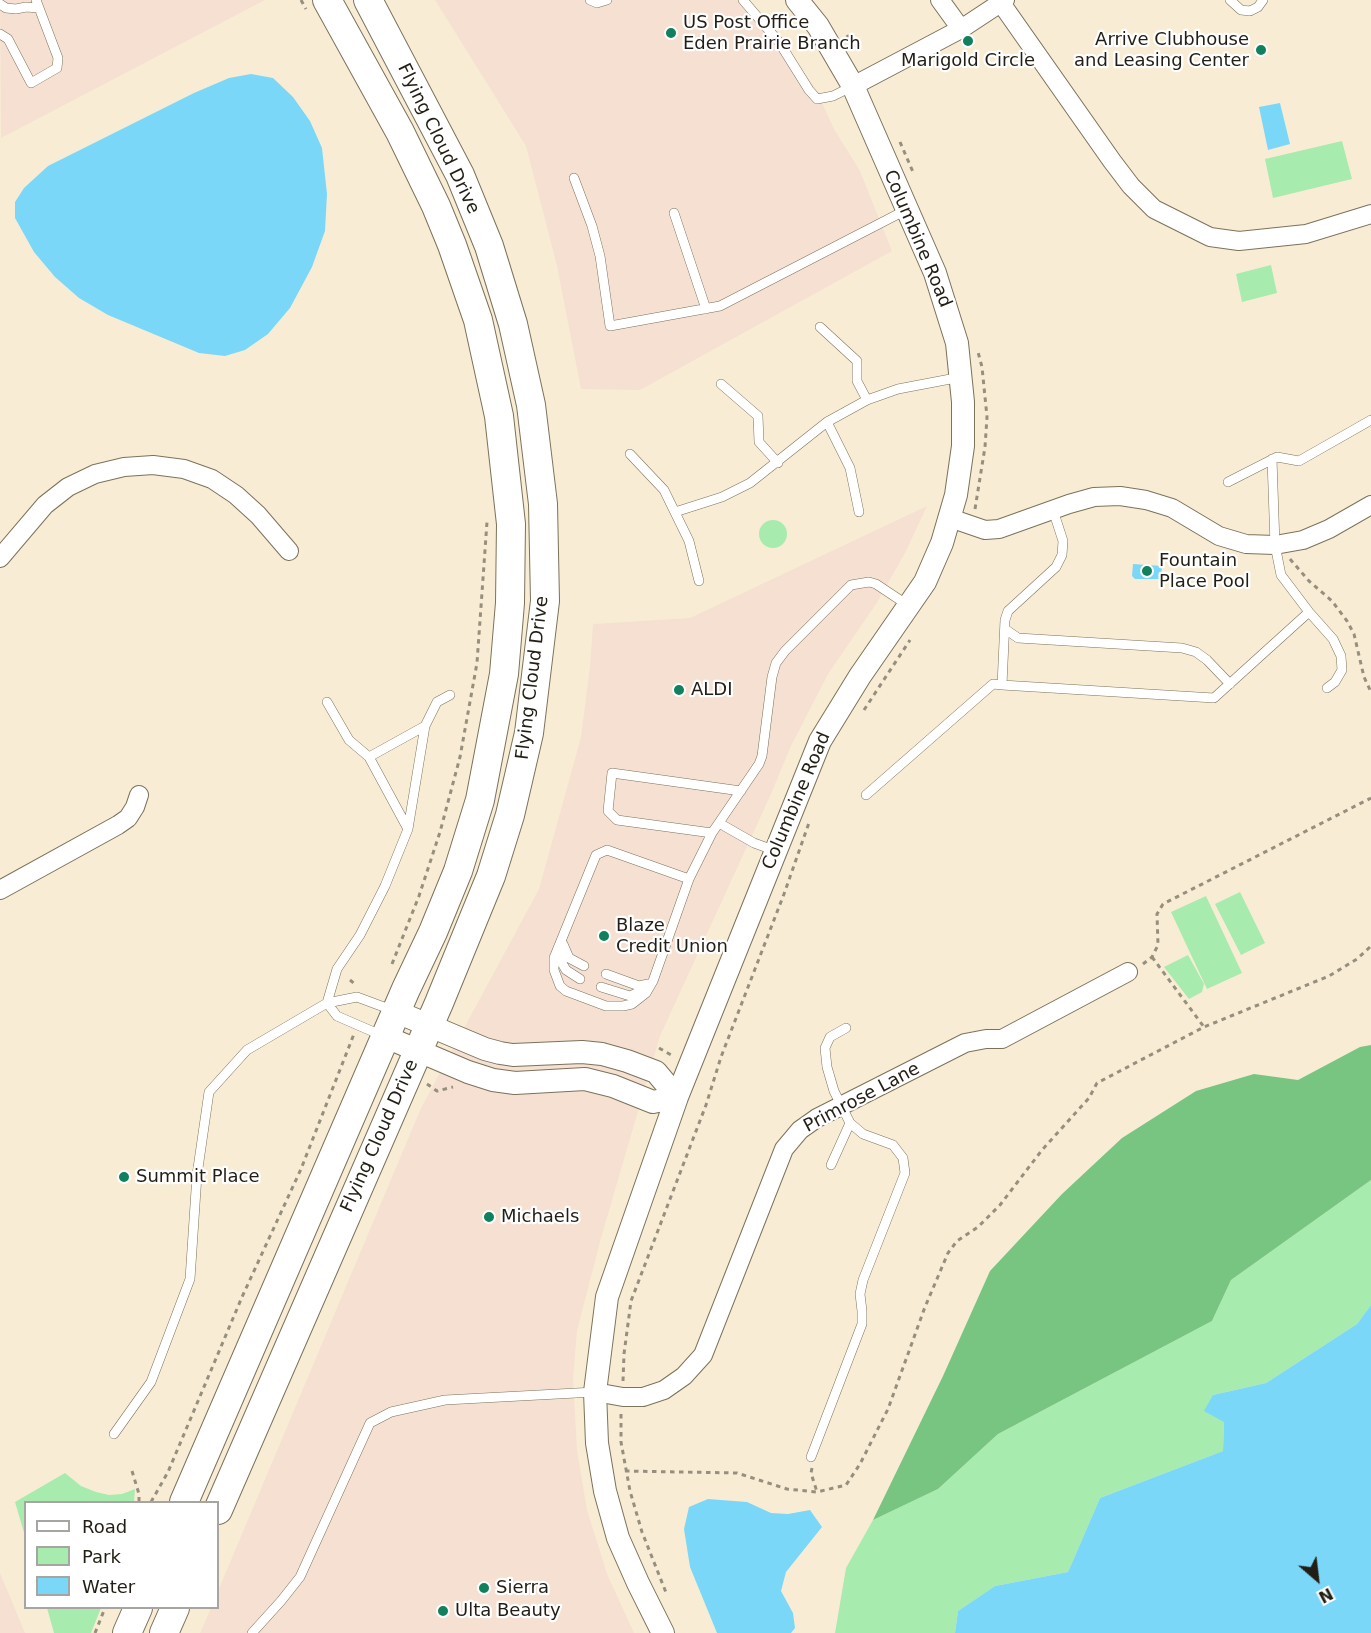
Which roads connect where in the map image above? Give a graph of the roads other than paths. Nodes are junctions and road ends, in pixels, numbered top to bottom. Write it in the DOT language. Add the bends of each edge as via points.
graph roads {
  1 [pos="325,0"];
  2 [pos="591,0"];
  3 [pos="607,0"];
  4 [pos="743,0"];
  5 [pos="798,0"];
  6 [pos="940,0"];
  7 [pos="1230,0"];
  8 [pos="1263,0"];
  9 [pos="1003,1"];
  10 [pos="0,4"];
  11 [pos="38,4"];
  12 [pos="371,5"];
  13 [pos="961,29"];
  14 [pos="0,34"];
  15 [pos="853,86"];
  16 [pos="574,178"];
  17 [pos="906,210"];
  18 [pos="675,213"];
  19 [pos="1371,214"];
  20 [pos="706,309"];
  21 [pos="820,327"];
  22 [pos="961,376"];
  23 [pos="721,384"];
  24 [pos="867,400"];
  25 [pos="1371,420"];
  26 [pos="827,422"];
  27 [pos="630,454"];
  28 [pos="1272,459"];
  29 [pos="778,463"];
  30 [pos="1228,482"];
  31 [pos="1371,505"];
  32 [pos="1053,510"];
  33 [pos="675,512"];
  34 [pos="859,512"];
  35 [pos="950,518"];
  36 [pos="1275,545"];
  37 [pos="289,550"];
  38 [pos="0,558"];
  39 [pos="699,581"];
  40 [pos="909,606"];
  41 [pos="1309,612"];
  42 [pos="1005,629"];
  43 [pos="1230,684"];
  44 [pos="1002,685"];
  45 [pos="1328,688"];
  46 [pos="450,695"];
  47 [pos="327,702"];
  48 [pos="425,726"];
  49 [pos="369,757"];
  50 [pos="741,791"];
  51 [pos="139,795"];
  52 [pos="866,795"];
  53 [pos="719,823"];
  54 [pos="408,829"];
  55 [pos="712,833"];
  56 [pos="776,851"];
  57 [pos="689,879"];
  58 [pos="0,890"];
  59 [pos="562,939"];
  60 [pos="584,966"];
  61 [pos="1128,972"];
  62 [pos="606,974"];
  63 [pos="580,979"];
  64 [pos="653,981"];
  65 [pos="601,987"];
  66 [pos="327,1003"];
  67 [pos="391,1024"];
  68 [pos="429,1025"];
  69 [pos="846,1028"];
  70 [pos="418,1051"];
  71 [pos="677,1097"];
  72 [pos="846,1115"];
  73 [pos="831,1165"];
  74 [pos="594,1392"];
  75 [pos="114,1434"];
  76 [pos="812,1457"];
  77 [pos="185,1501"];
  78 [pos="219,1508"];
  79 [pos="138,1609"];
  80 [pos="175,1609"];
  81 [pos="127,1633"];
  82 [pos="164,1633"];
  83 [pos="252,1633"];
  84 [pos="663,1633"];
  1 -- 67 [label="main road, Flying Cloud Drive" via="400,132 452,245 478,320 499,416 511,524 504,674 480,800 434,932"];
  2 -- 3 [label="lane"];
  4 -- 15 [label="lane" via="779,42 817,99"];
  5 -- 15 [label="street, Columbine Road"];
  6 -- 13 [label="street"];
  7 -- 8 [label="lane" via="1240,10 1250,11"];
  9 -- 13 [label="street"];
  9 -- 19 [label="street" via="1112,161 1154,209 1210,237 1239,241 1306,234"];
  10 -- 11 [label="lane" via="16,9"];
  11 -- 14 [label="lane" via="58,58 57,68 31,83 8,39"];
  12 -- 68 [label="main road, Flying Cloud Drive" via="460,176 489,246 513,324 531,405 543,504 545,601 529,734 491,876"];
  13 -- 15 [label="street"];
  15 -- 17 [label="street, Columbine Road"];
  16 -- 20 [label="lane" via="600,256 610,326"];
  17 -- 20 [label="lane" via="720,306"];
  17 -- 22 [label="street, Columbine Road" via="947,307"];
  18 -- 20 [label="lane"];
  21 -- 24 [label="lane" via="857,361 857,381"];
  22 -- 24 [label="lane" via="898,388"];
  22 -- 35 [label="street, Columbine Road" via="963,446"];
  23 -- 29 [label="lane" via="758,416 759,442"];
  24 -- 26 [label="lane"];
  25 -- 28 [label="lane" via="1299,461"];
  26 -- 29 [label="lane"];
  26 -- 34 [label="lane" via="850,468"];
  27 -- 33 [label="lane" via="664,490"];
  28 -- 30 [label="lane"];
  28 -- 36 [label="lane"];
  29 -- 33 [label="lane" via="722,497"];
  31 -- 36 [label="street" via="1303,540"];
  32 -- 35 [label="street" via="999,529 985,530"];
  32 -- 36 [label="street" via="1095,497 1120,496 1172,508 1219,536 1246,544"];
  32 -- 42 [label="lane" via="1063,541 1062,555 1056,567 1008,611"];
  33 -- 39 [label="lane" via="689,541"];
  35 -- 40 [label="street, Columbine Road" via="925,582"];
  36 -- 41 [label="lane" via="1281,575"];
  37 -- 38 [label="street" via="258,515 212,479 184,469 153,465 95,474 68,487 45,505"];
  40 -- 50 [label="lane" via="876,584 851,585 785,651 772,677 762,756"];
  40 -- 56 [label="street, Columbine Road" via="820,741"];
  41 -- 43 [label="lane"];
  41 -- 45 [label="lane" via="1333,639 1341,656 1342,670"];
  42 -- 43 [label="lane" via="1018,638 1182,648 1207,660"];
  42 -- 44 [label="lane"];
  43 -- 44 [label="lane" via="1214,698"];
  44 -- 52 [label="lane" via="993,684"];
  46 -- 48 [label="lane" via="437,702"];
  47 -- 49 [label="lane" via="350,740"];
  48 -- 49 [label="lane"];
  48 -- 54 [label="lane"];
  49 -- 54 [label="lane"];
  50 -- 53 [label="lane"];
  50 -- 55 [label="lane" via="612,773 608,811 616,820"];
  51 -- 58 [label="street" via="128,818 118,825"];
  53 -- 55 [label="lane"];
  53 -- 56 [label="lane"];
  54 -- 66 [label="lane" via="375,906 337,969"];
  55 -- 57 [label="lane"];
  56 -- 71 [label="street, Columbine Road"];
  57 -- 59 [label="lane" via="607,850 602,852 593,861"];
  57 -- 64 [label="lane"];
  59 -- 60 [label="lane" via="569,958"];
  59 -- 63 [label="lane" via="562,963"];
  59 -- 64 [label="lane" via="554,970 566,991 597,1004 623,1006 639,999"];
  61 -- 72 [label="street, Primrose Lane" via="1002,1039 965,1043"];
  62 -- 64 [label="lane" via="639,986"];
  64 -- 65 [label="lane" via="630,996"];
  66 -- 67 [label="lane" via="337,1016"];
  66 -- 67 [label="lane" via="357,997"];
  66 -- 75 [label="lane" via="247,1050 208,1092 190,1279 151,1382"];
  67 -- 68 [label="street"];
  67 -- 70 [label="street"];
  67 -- 77 [label="main road, Flying Cloud Drive"];
  68 -- 70 [label="main road, Flying Cloud Drive"];
  68 -- 71 [label="street" via="500,1053 582,1052 627,1061 656,1072"];
  69 -- 72 [label="lane" via="830,1037 825,1048 830,1079"];
  70 -- 71 [label="street" via="493,1080 515,1083 585,1079 653,1102"];
  70 -- 78 [label="main road, Flying Cloud Drive"];
  71 -- 74 [label="street, Columbine Road" via="607,1297"];
  72 -- 73 [label="lane"];
  72 -- 74 [label="street, Primrose Lane" via="817,1118 784,1149 703,1355 684,1376 664,1390 643,1397"];
  72 -- 76 [label="lane" via="863,1134 893,1145 903,1158 905,1173 863,1280 862,1324"];
  74 -- 83 [label="lane" via="445,1400 391,1412 370,1423 300,1577"];
  74 -- 84 [label="street, Columbine Road" via="597,1443 618,1538"];
  79 -- 81 [label="main road"];
  80 -- 82 [label="main road"];
}
